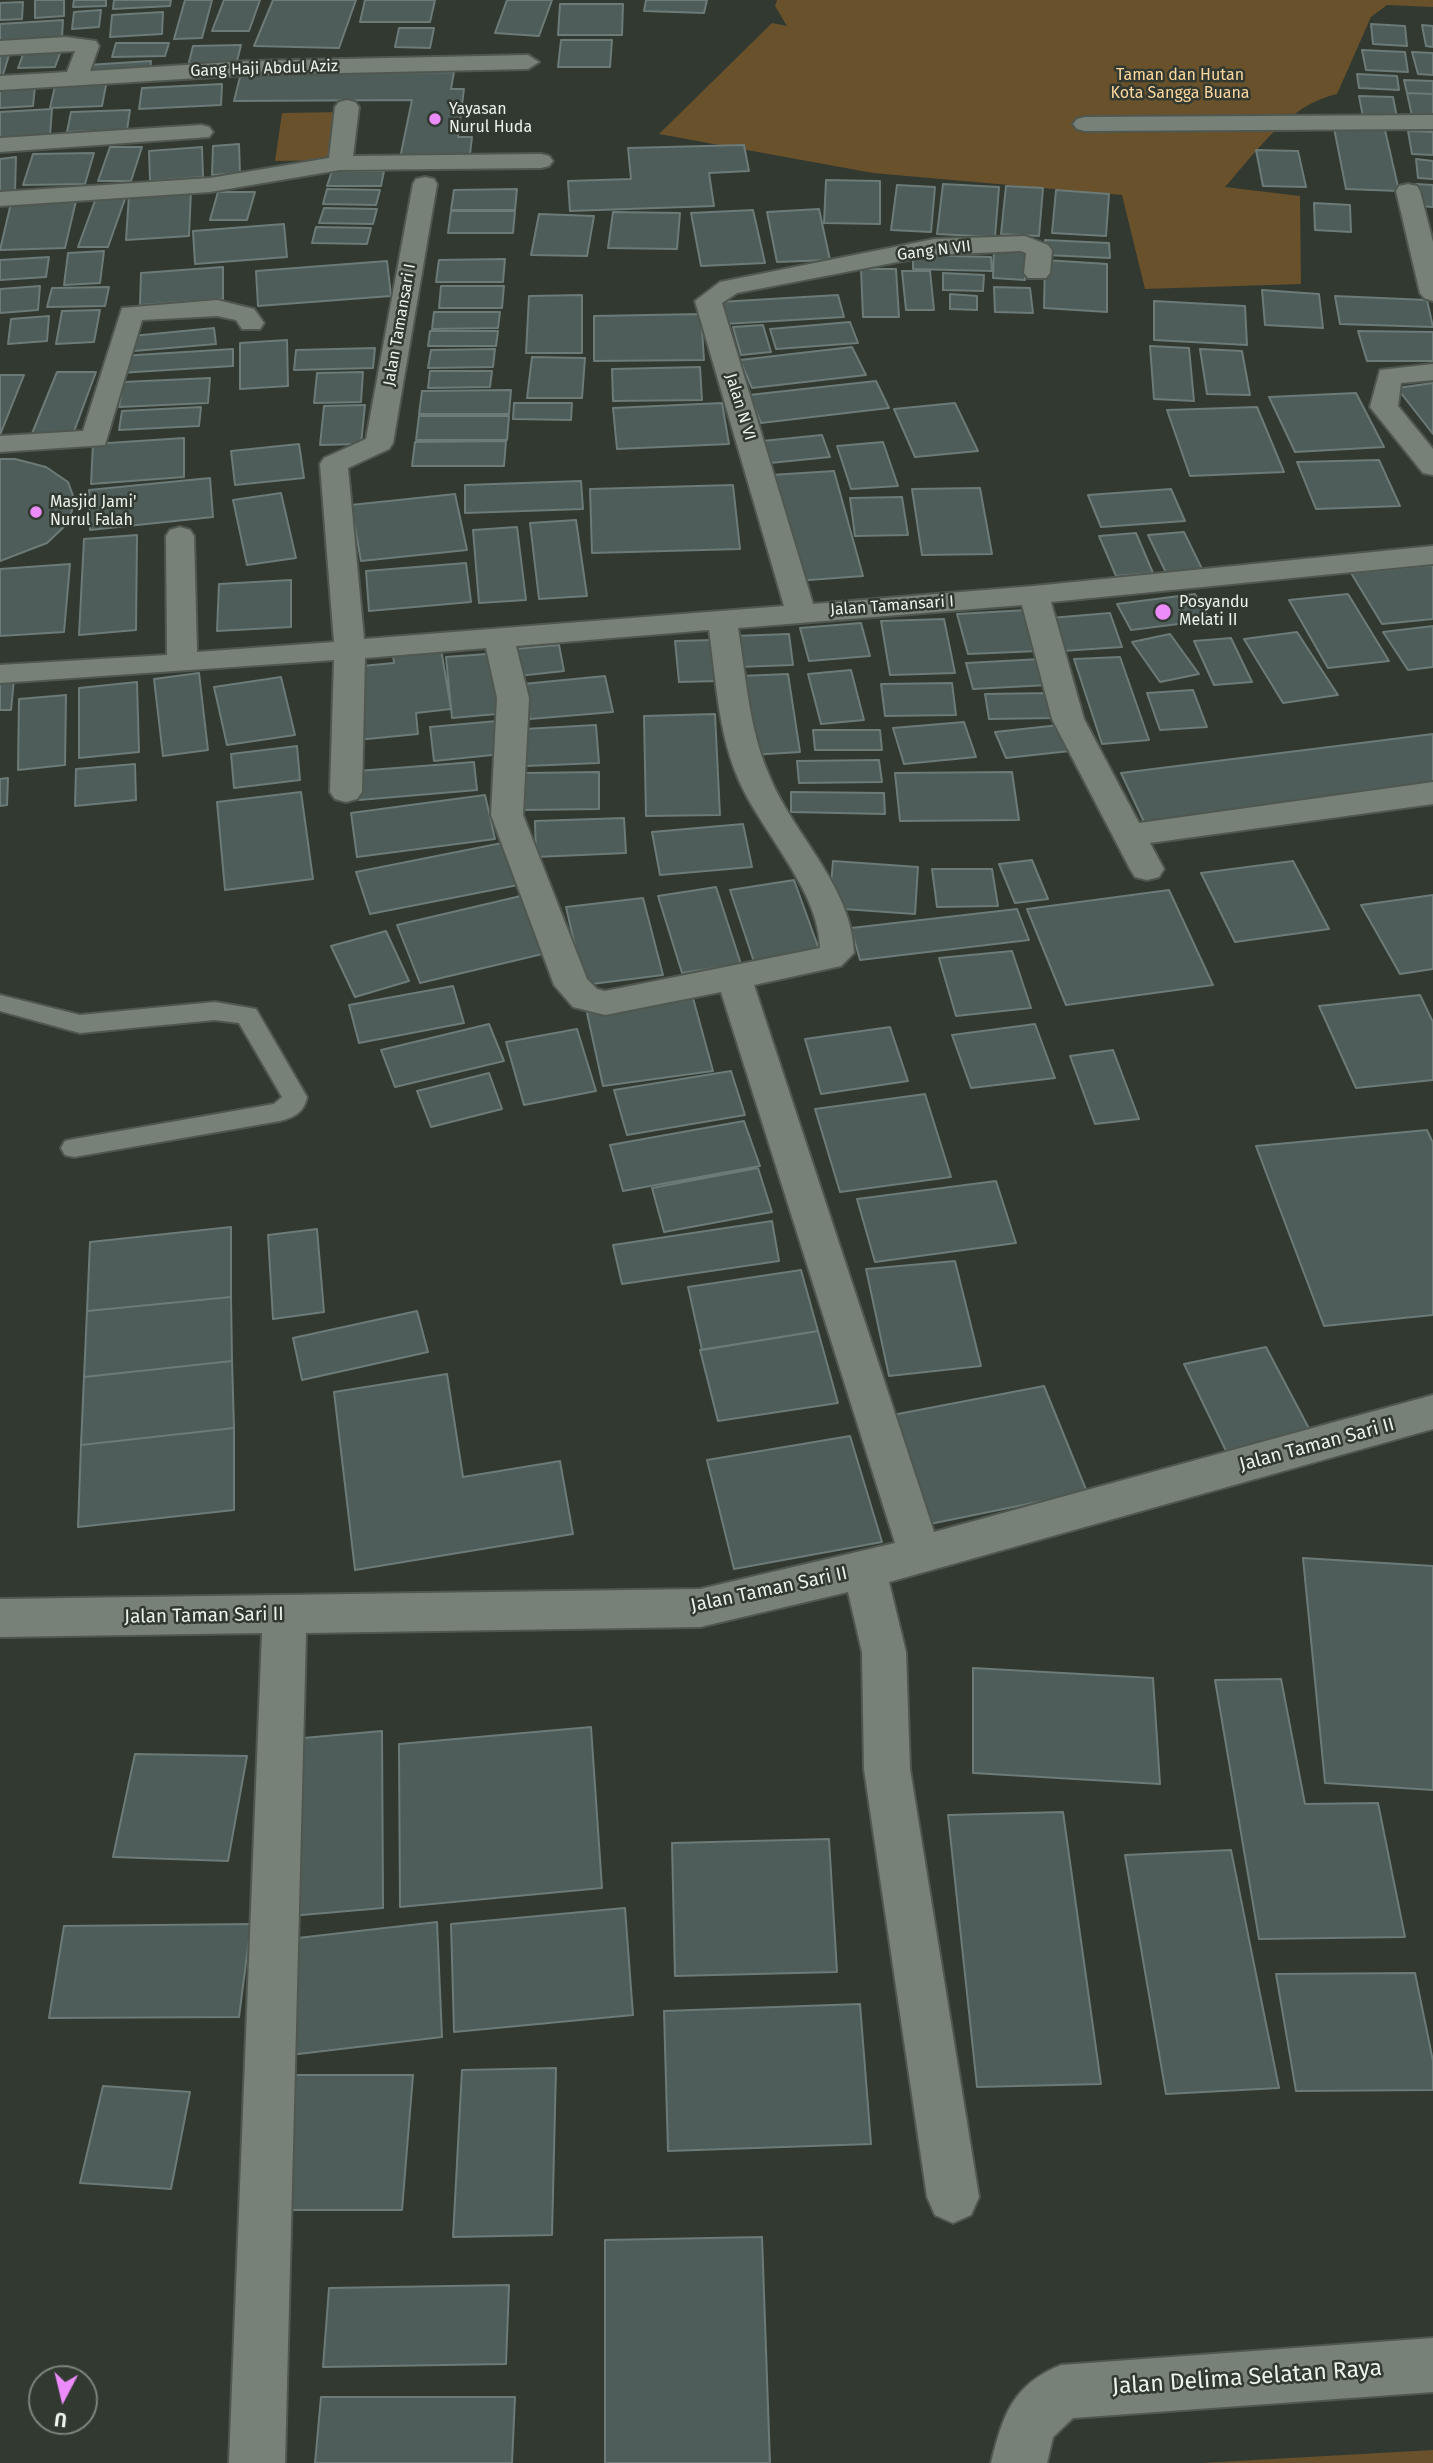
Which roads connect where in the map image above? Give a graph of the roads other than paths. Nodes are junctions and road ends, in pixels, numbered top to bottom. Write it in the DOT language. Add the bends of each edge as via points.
graph roads {
  1 [pos="0,48"];
  2 [pos="528,62"];
  3 [pos="76,79"];
  4 [pos="0,83"];
  5 [pos="347,107"];
  6 [pos="1433,122"];
  7 [pos="1085,124"];
  8 [pos="201,132"];
  9 [pos="0,145"];
  10 [pos="541,161"];
  11 [pos="340,163"];
  12 [pos="425,184"];
  13 [pos="0,199"];
  14 [pos="1417,203"];
  15 [pos="1037,273"];
  16 [pos="807,274"];
  17 [pos="1433,293"];
  18 [pos="251,323"];
  19 [pos="1433,372"];
  20 [pos="0,444"];
  21 [pos="1433,467"];
  22 [pos="180,536"];
  23 [pos="1433,555"];
  24 [pos="1034,595"];
  25 [pos="801,613"];
  26 [pos="722,620"];
  27 [pos="498,636"];
  28 [pos="350,649"];
  29 [pos="182,663"];
  30 [pos="0,674"];
  31 [pos="346,792"];
  32 [pos="1433,793"];
  33 [pos="1129,835"];
  34 [pos="1147,869"];
  35 [pos="734,977"];
  36 [pos="0,1003"];
  37 [pos="74,1148"];
  38 [pos="1433,1412"];
  39 [pos="920,1554"];
  40 [pos="865,1570"];
  41 [pos="285,1615"];
  42 [pos="0,1618"];
  43 [pos="953,2197"];
  44 [pos="1433,2365"];
  45 [pos="257,2463"];
  46 [pos="1019,2463"];
  1 -- 3 [label="street" via="88,46"];
  2 -- 3 [label="street, Gang Haji Abdul Aziz" via="249,68"];
  3 -- 4 [label="street, Gang Haji Abdul Aziz"];
  5 -- 11 [label="street"];
  6 -- 7 [label="street"];
  8 -- 9 [label="street"];
  10 -- 11 [label="street"];
  11 -- 13 [label="street" via="210,185"];
  12 -- 28 [label="street, Jalan Tamansari I" via="379,443 334,464"];
  14 -- 17 [label="street"];
  15 -- 16 [label="street, Gang N VII" via="1038,250 1025,243 934,247"];
  16 -- 25 [label="street, Jalan N VI" via="729,287 708,301"];
  18 -- 20 [label="street" via="245,313 217,308 131,313 95,439"];
  19 -- 21 [label="street" via="1389,376 1384,407"];
  22 -- 29 [label="street"];
  23 -- 24 [label="street, Jalan Tamansari I"];
  24 -- 25 [label="street, Jalan Tamansari I"];
  24 -- 33 [label="street" via="1068,719"];
  25 -- 26 [label="street, Jalan Tamansari I"];
  26 -- 27 [label="street, Jalan Tamansari I"];
  26 -- 35 [label="street" via="753,777 838,933 839,946 830,958"];
  27 -- 28 [label="street, Jalan Tamansari I"];
  27 -- 35 [label="street" via="513,698 507,815 572,985 585,998 605,1003"];
  28 -- 29 [label="street, Jalan Tamansari I"];
  28 -- 31 [label="street, Jalan Tamansari I"];
  29 -- 30 [label="street, Jalan Tamansari I"];
  32 -- 33 [label="street"];
  33 -- 34 [label="street"];
  35 -- 39 [label="street"];
  36 -- 37 [label="lane" via="80,1024 215,1011 247,1015 295,1097 293,1105 280,1112"];
  38 -- 39 [label="street, Jalan Taman Sari II"];
  39 -- 40 [label="street, Jalan Taman Sari II"];
  40 -- 41 [label="street, Jalan Taman Sari II" via="700,1608"];
  40 -- 43 [label="street" via="884,1652 887,1769"];
  41 -- 42 [label="street, Jalan Taman Sari II"];
  41 -- 45 [label="street"];
  44 -- 46 [label="street, Jalan Delima Selatan Raya" via="1061,2392 1029,2423"];
}
